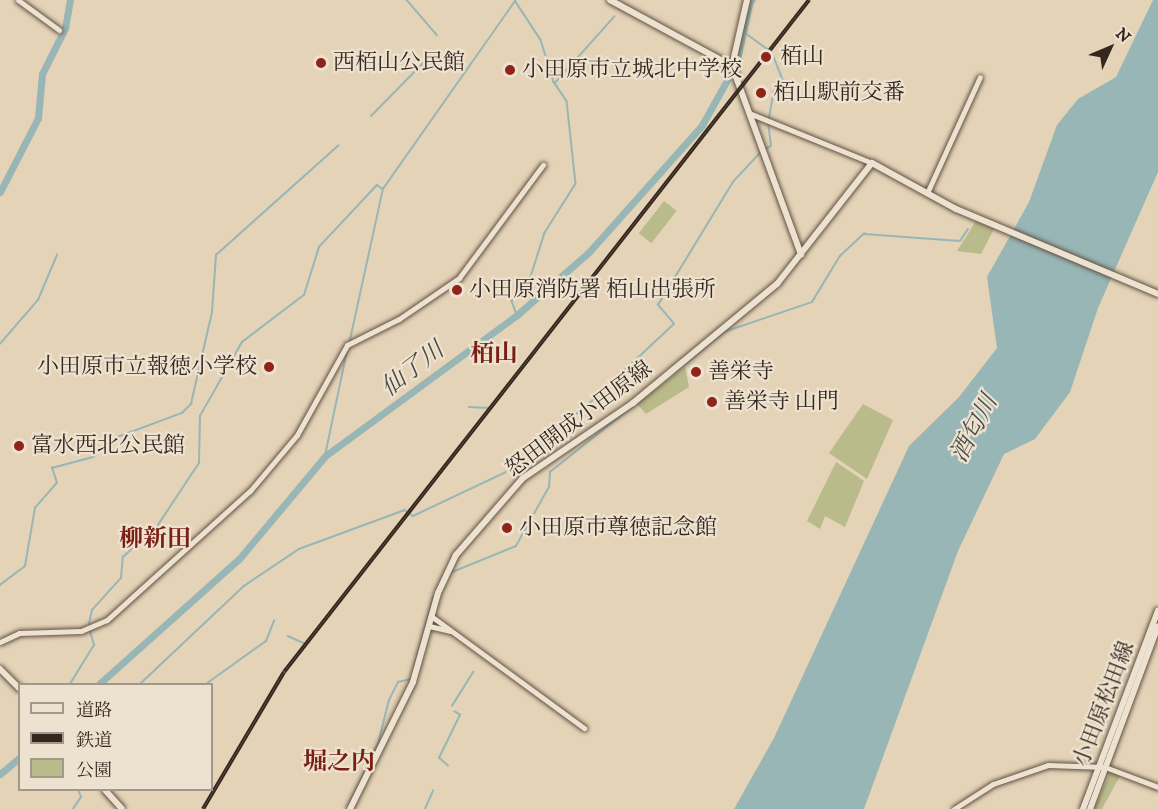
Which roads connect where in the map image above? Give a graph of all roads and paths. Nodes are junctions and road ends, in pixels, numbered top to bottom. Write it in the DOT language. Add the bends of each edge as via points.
graph roads {
  1 [pos="18,0"];
  2 [pos="610,0"];
  3 [pos="747,0"];
  4 [pos="59,30"];
  5 [pos="732,66"];
  6 [pos="980,77"];
  7 [pos="747,112"];
  8 [pos="872,163"];
  9 [pos="543,165"];
  10 [pos="928,191"];
  11 [pos="801,255"];
  12 [pos="1158,294"];
  13 [pos="1158,611"];
  14 [pos="431,616"];
  15 [pos="429,626"];
  16 [pos="1158,626"];
  17 [pos="453,632"];
  18 [pos="0,642"];
  19 [pos="0,669"];
  20 [pos="18,687"];
  21 [pos="584,728"];
  22 [pos="1102,767"];
  23 [pos="1158,787"];
  24 [pos="107,791"];
  25 [pos="122,809"];
  26 [pos="350,809"];
  27 [pos="954,809"];
  28 [pos="1083,809"];
  29 [pos="1090,809"];
  1 -- 4 [label="street"];
  2 -- 5 [label="main road"];
  3 -- 5 [label="main road"];
  5 -- 7 [label="main road"];
  6 -- 10 [label="street"];
  7 -- 8 [label="street"];
  7 -- 11 [label="main road"];
  8 -- 10 [label="main road"];
  8 -- 11 [label="main road, 怒田開成小田原線"];
  9 -- 18 [label="street" via="459,278 399,319 349,344 297,435 250,491 115,614 90,628 31,631"];
  10 -- 12 [label="main road" via="1003,229"];
  11 -- 14 [label="main road, 怒田開成小田原線" via="771,290 633,403 523,478 445,576"];
  13 -- 22 [label="main road, 小田原松田線"];
  14 -- 15 [label="main road, 怒田開成小田原線"];
  14 -- 17 [label="street"];
  15 -- 17 [label="street"];
  15 -- 26 [label="main road, 怒田開成小田原線" via="413,682"];
  16 -- 22 [label="main road, 小田原松田線"];
  17 -- 21 [label="street"];
  19 -- 20 [label="main road"];
  22 -- 23 [label="street"];
  22 -- 27 [label="street" via="1069,763 1029,769"];
  22 -- 28 [label="main road, 小田原松田線"];
  22 -- 29 [label="main road, 小田原松田線"];
  24 -- 25 [label="main road"];
}
